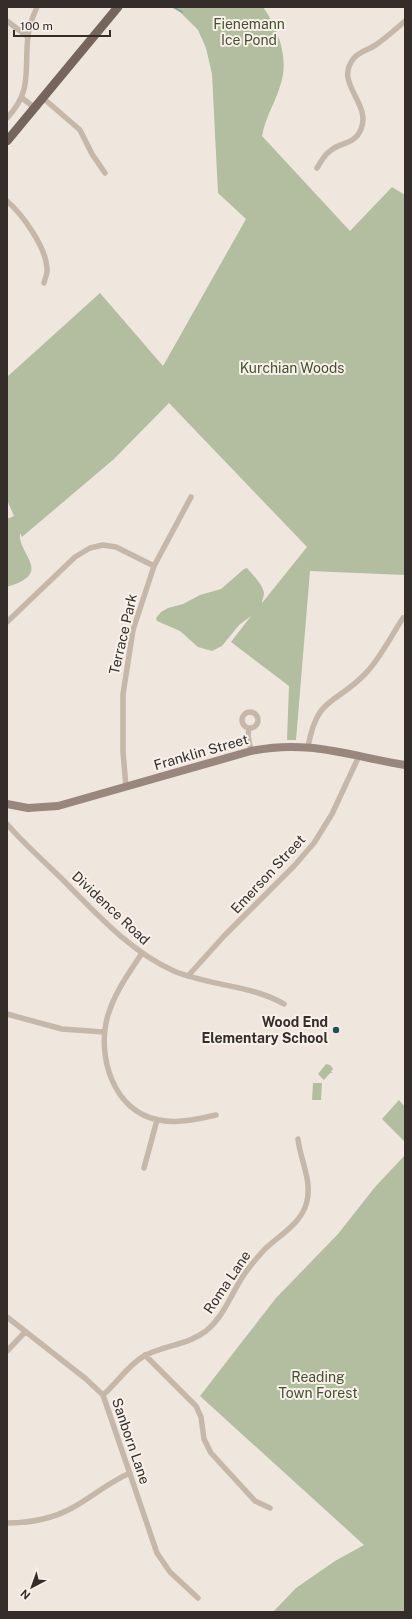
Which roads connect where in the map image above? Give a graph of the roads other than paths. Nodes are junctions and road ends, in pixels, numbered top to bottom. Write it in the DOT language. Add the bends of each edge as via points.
graph roads {
  1 [pos="37,7"];
  2 [pos="118,7"];
  3 [pos="7,21"];
  4 [pos="405,21"];
  5 [pos="28,36"];
  6 [pos="22,98"];
  7 [pos="43,98"];
  8 [pos="35,108"];
  9 [pos="7,118"];
  10 [pos="9,136"];
  11 [pos="317,168"];
  12 [pos="105,173"];
  13 [pos="7,201"];
  14 [pos="44,283"];
  15 [pos="191,498"];
  16 [pos="154,566"];
  17 [pos="403,618"];
  18 [pos="7,622"];
  19 [pos="249,728"];
  20 [pos="308,747"];
  21 [pos="252,751"];
  22 [pos="359,756"];
  23 [pos="405,765"];
  24 [pos="126,787"];
  25 [pos="7,804"];
  26 [pos="7,824"];
  27 [pos="142,953"];
  28 [pos="188,976"];
  29 [pos="284,1004"];
  30 [pos="7,1014"];
  31 [pos="104,1032"];
  32 [pos="216,1115"];
  33 [pos="157,1120"];
  34 [pos="298,1139"];
  35 [pos="144,1168"];
  36 [pos="7,1317"];
  37 [pos="25,1332"];
  38 [pos="7,1351"];
  39 [pos="145,1355"];
  40 [pos="103,1395"];
  41 [pos="130,1473"];
  42 [pos="270,1508"];
  43 [pos="7,1523"];
  44 [pos="198,1598"];
  1 -- 5 [label="street"];
  2 -- 7 [label="main road"];
  3 -- 5 [label="street"];
  4 -- 11 [label="street" via="377,44 358,54 351,62 348,81 363,111 361,129 351,142 329,151"];
  5 -- 6 [label="street"];
  6 -- 8 [label="street"];
  6 -- 9 [label="street"];
  7 -- 8 [label="main road"];
  7 -- 12 [label="street" via="78,128"];
  8 -- 10 [label="main road"];
  13 -- 14 [label="street" via="24,220 39,245 47,267"];
  15 -- 16 [label="street, Terrace Park"];
  16 -- 18 [label="street" via="116,547 103,545 90,548 75,557"];
  16 -- 24 [label="street, Terrace Park" via="133,630 124,677 123,752"];
  17 -- 20 [label="street" via="366,673 320,711 313,724"];
  19 -- 21 [label="street" via="248,736"];
  20 -- 21 [label="main road, Franklin Street" via="279,746"];
  20 -- 22 [label="main road, Franklin Street"];
  21 -- 24 [label="main road, Franklin Street"];
  22 -- 23 [label="main road, Franklin Street"];
  22 -- 28 [label="street, Emerson Street" via="332,814 314,844"];
  24 -- 25 [label="main road, Franklin Street" via="48,808"];
  26 -- 27 [label="street, Dividence Road" via="104,920"];
  27 -- 28 [label="street, Dividence Road"];
  27 -- 31 [label="street" via="114,998"];
  28 -- 29 [label="street, Dividence Road" via="268,996"];
  30 -- 31 [label="street" via="62,1029"];
  31 -- 33 [label="street" via="106,1063 115,1086 132,1108"];
  32 -- 33 [label="street" via="187,1121"];
  33 -- 35 [label="street"];
  34 -- 39 [label="street, Roma Lane" via="308,1188 307,1202 301,1216 252,1264 222,1314 207,1330 185,1342"];
  36 -- 37 [label="street, Sanborn Lane"];
  37 -- 38 [label="street"];
  37 -- 40 [label="street, Sanborn Lane"];
  39 -- 40 [label="street, Roma Lane"];
  39 -- 42 [label="street" via="196,1406 201,1417 206,1444 214,1458 255,1501"];
  40 -- 41 [label="street, Sanborn Lane"];
  41 -- 43 [label="street" via="58,1514 37,1520"];
  41 -- 44 [label="street, Sanborn Lane" via="160,1559"];
}
